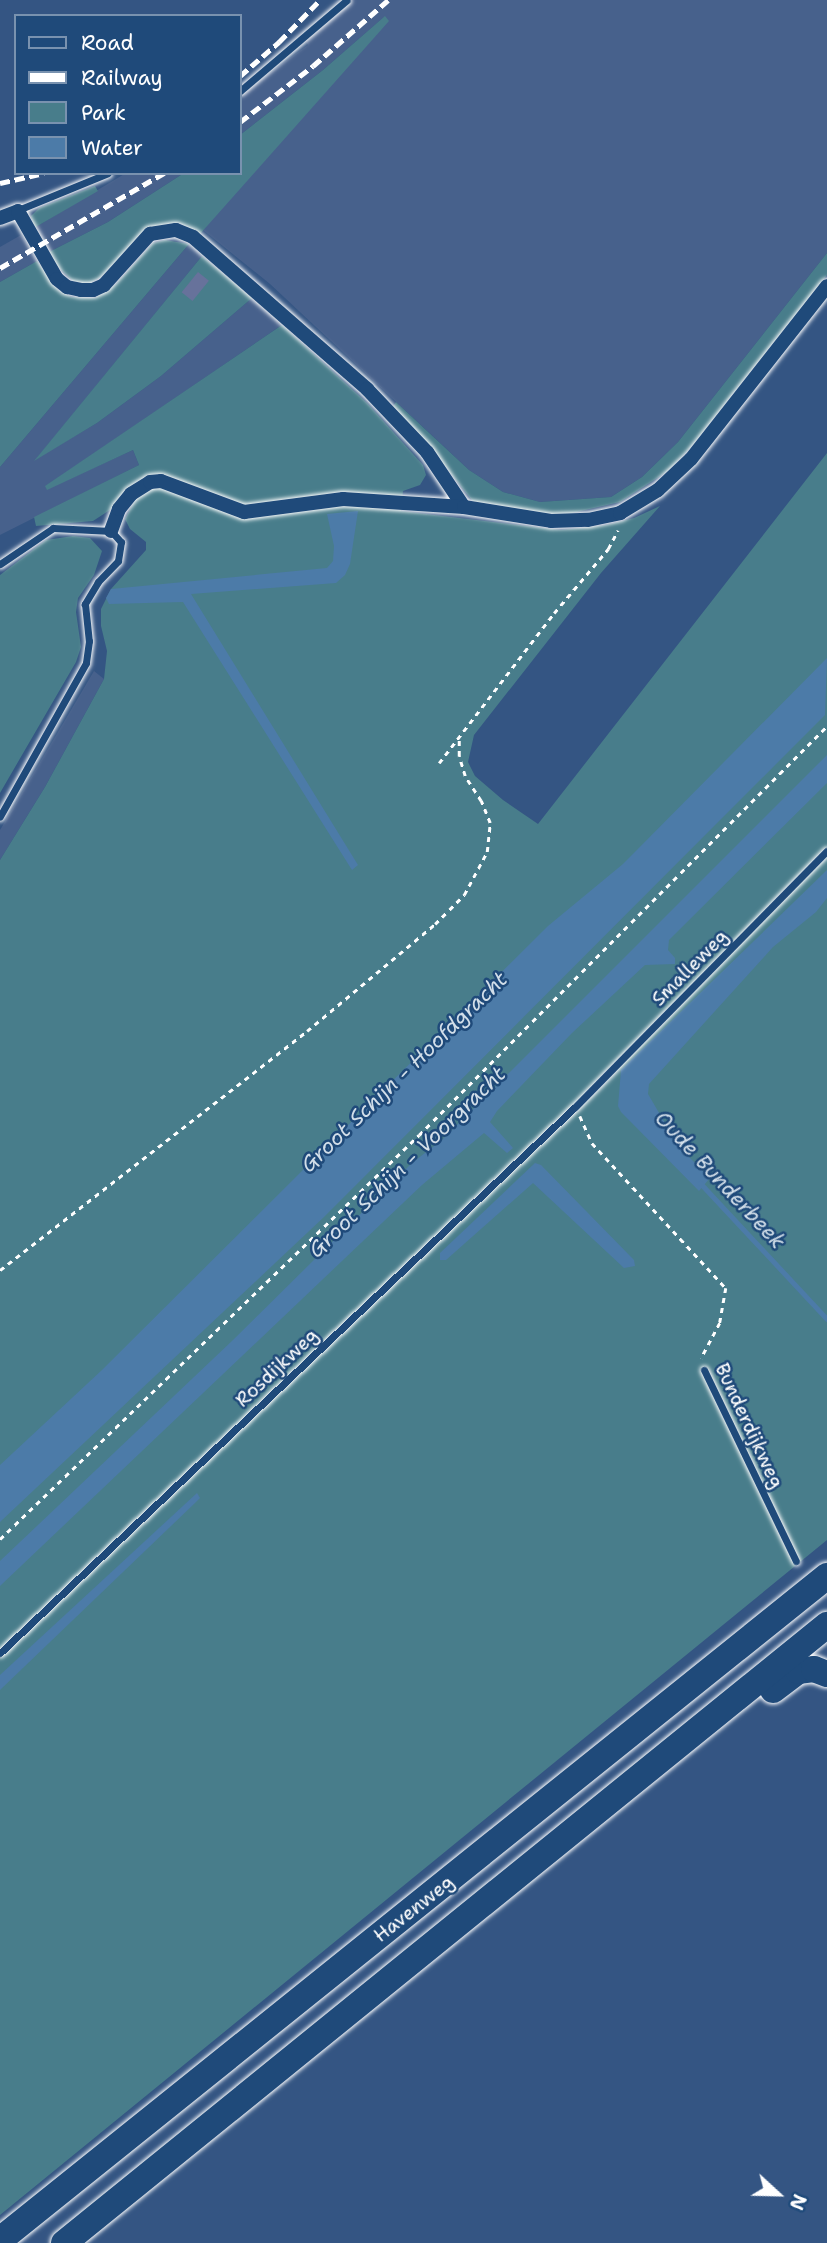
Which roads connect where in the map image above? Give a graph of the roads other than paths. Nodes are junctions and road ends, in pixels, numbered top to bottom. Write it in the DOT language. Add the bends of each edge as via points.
graph roads {
  1 [pos="347,0"];
  2 [pos="242,89"];
  3 [pos="102,175"];
  4 [pos="18,211"];
  5 [pos="0,218"];
  6 [pos="827,286"];
  7 [pos="464,507"];
  8 [pos="111,531"];
  9 [pos="0,564"];
  10 [pos="0,816"];
  11 [pos="827,851"];
  12 [pos="575,1107"];
  13 [pos="704,1370"];
  14 [pos="796,1561"];
  15 [pos="827,1576"];
  16 [pos="827,1625"];
  17 [pos="0,1653"];
  18 [pos="827,1674"];
  19 [pos="425,1949"];
  20 [pos="0,2240"];
  21 [pos="64,2243"];
  1 -- 2 [label="lane"];
  3 -- 4 [label="lane"];
  4 -- 5 [label="street"];
  4 -- 7 [label="street" via="57,279 81,290 104,285 150,234 176,230 193,237 367,389 427,452"];
  6 -- 7 [label="street" via="691,459 658,489 620,513 568,522"];
  7 -- 8 [label="street" via="343,499 243,512 161,481 131,494"];
  8 -- 9 [label="lane" via="53,528"];
  8 -- 10 [label="lane" via="122,551 85,604 86,663"];
  11 -- 12 [label="lane, Smalleweg"];
  12 -- 17 [label="lane, Rosdijkweg"];
  13 -- 14 [label="lane, Bunderdijkweg"];
  15 -- 20 [label="highway, Havenweg"];
  16 -- 19 [label="highway, Havenweg"];
  18 -- 19 [label="highway" via="814,1669 798,1671 554,1864"];
  19 -- 21 [label="highway, Havenweg"];
}
